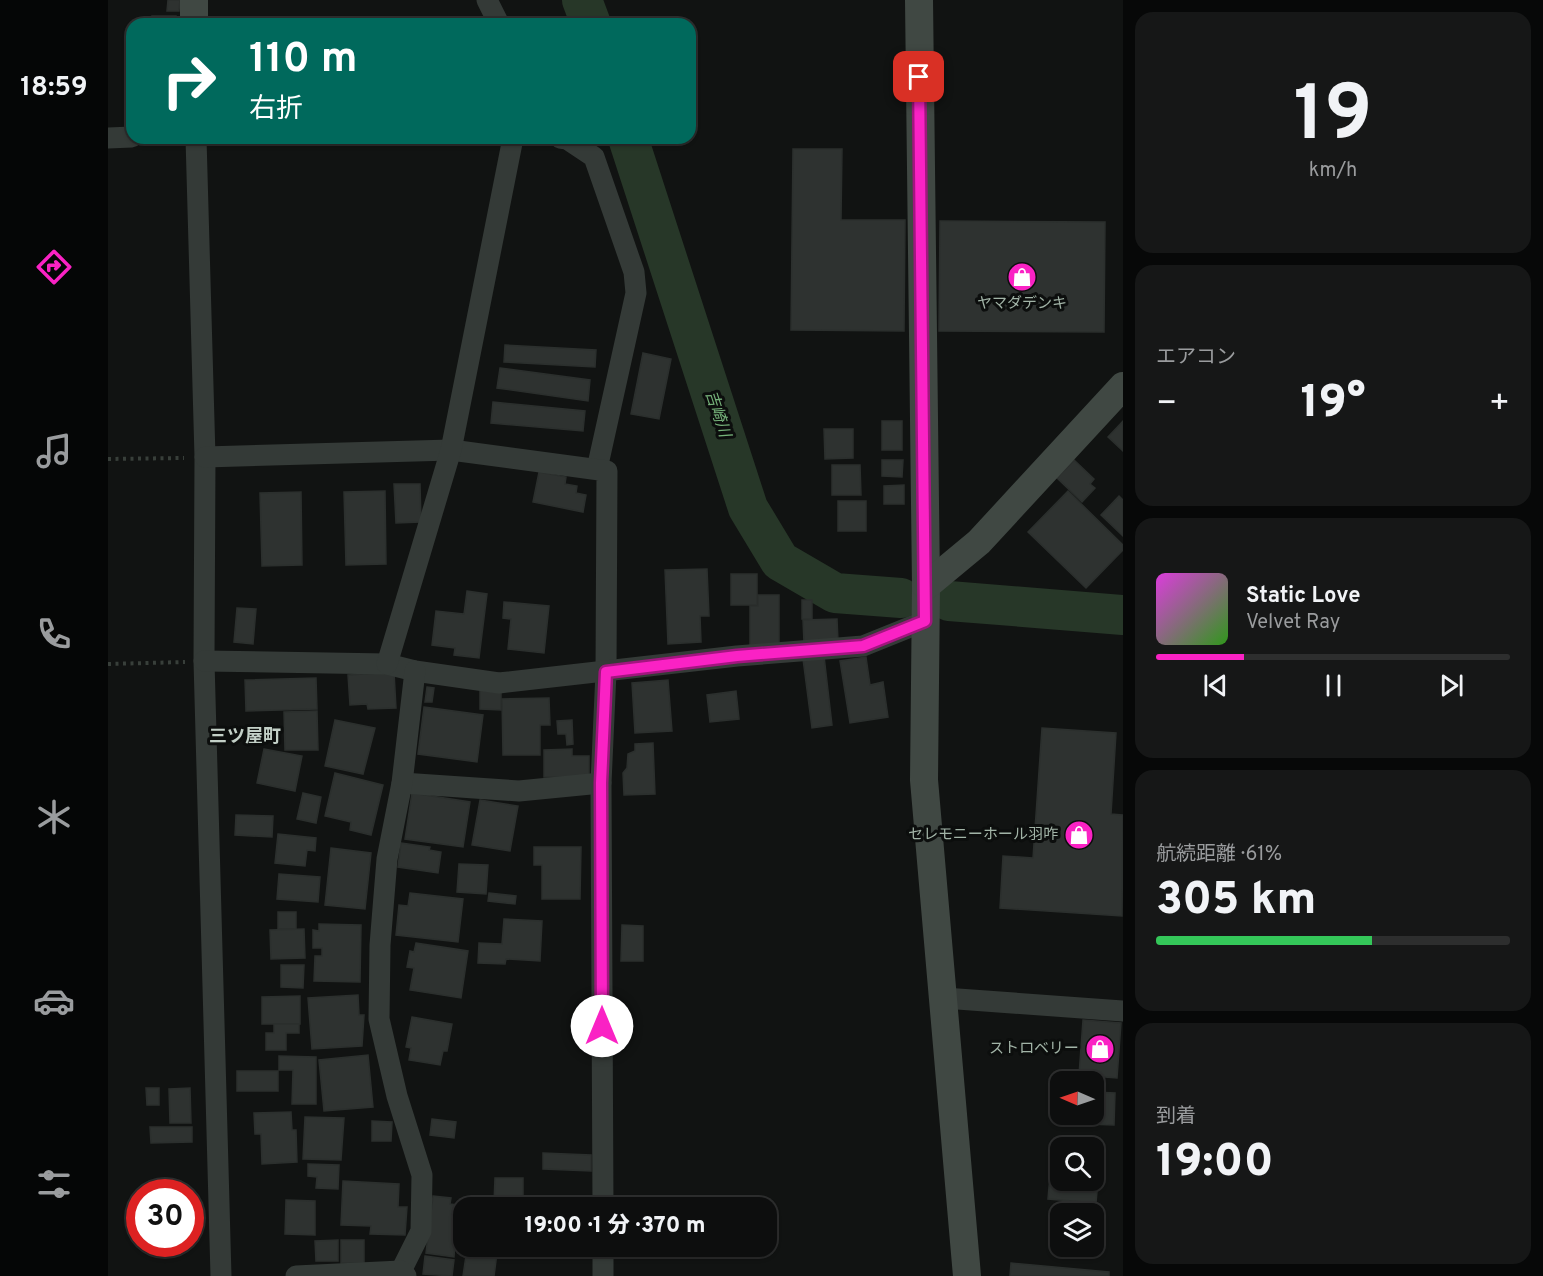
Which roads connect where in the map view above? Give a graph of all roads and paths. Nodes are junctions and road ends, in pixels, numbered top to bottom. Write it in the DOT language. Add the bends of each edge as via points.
graph roads {
  1 [pos="194,0"];
  2 [pos="487,0"];
  3 [pos="919,0"];
  4 [pos="194,18"];
  5 [pos="496,18"];
  6 [pos="126,137"];
  7 [pos="108,138"];
  8 [pos="196,144"];
  9 [pos="512,144"];
  10 [pos="574,144"];
  11 [pos="1123,386"];
  12 [pos="450,450"];
  13 [pos="205,457"];
  14 [pos="108,459"];
  15 [pos="597,469"];
  16 [pos="926,586"];
  17 [pos="925,621"];
  18 [pos="204,661"];
  19 [pos="108,664"];
  20 [pos="387,664"];
  21 [pos="416,671"];
  22 [pos="606,672"];
  23 [pos="402,783"];
  24 [pos="601,783"];
  25 [pos="944,998"];
  26 [pos="1123,1011"];
  27 [pos="603,1197"];
  28 [pos="603,1257"];
  29 [pos="403,1273"];
  30 [pos="221,1276"];
  31 [pos="296,1276"];
  32 [pos="603,1276"];
  33 [pos="967,1276"];
  1 -- 4 [label="street"];
  2 -- 5 [label="street"];
  3 -- 16 [label="street"];
  6 -- 7 [label="street"];
  8 -- 13 [label="street"];
  9 -- 12 [label="street"];
  10 -- 15 [label="street" via="594,157 634,272 636,293"];
  11 -- 16 [label="street" via="979,542"];
  12 -- 13 [label="street"];
  12 -- 15 [label="street"];
  12 -- 20 [label="street"];
  13 -- 14 [label="path"];
  13 -- 18 [label="street"];
  15 -- 22 [label="street" via="607,471"];
  16 -- 17 [label="street"];
  17 -- 22 [label="street" via="863,646"];
  17 -- 25 [label="street" via="924,780"];
  18 -- 19 [label="path"];
  18 -- 20 [label="street"];
  18 -- 30 [label="street"];
  20 -- 21 [label="street"];
  21 -- 22 [label="street" via="499,682"];
  21 -- 23 [label="street"];
  22 -- 24 [label="street"];
  23 -- 24 [label="street" via="519,791"];
  23 -- 29 [label="street" via="387,859 379,1019 397,1096 422,1175 421,1231"];
  24 -- 27 [label="street"];
  25 -- 26 [label="street"];
  25 -- 33 [label="street"];
  28 -- 32 [label="street"];
  29 -- 31 [label="street"];
}
